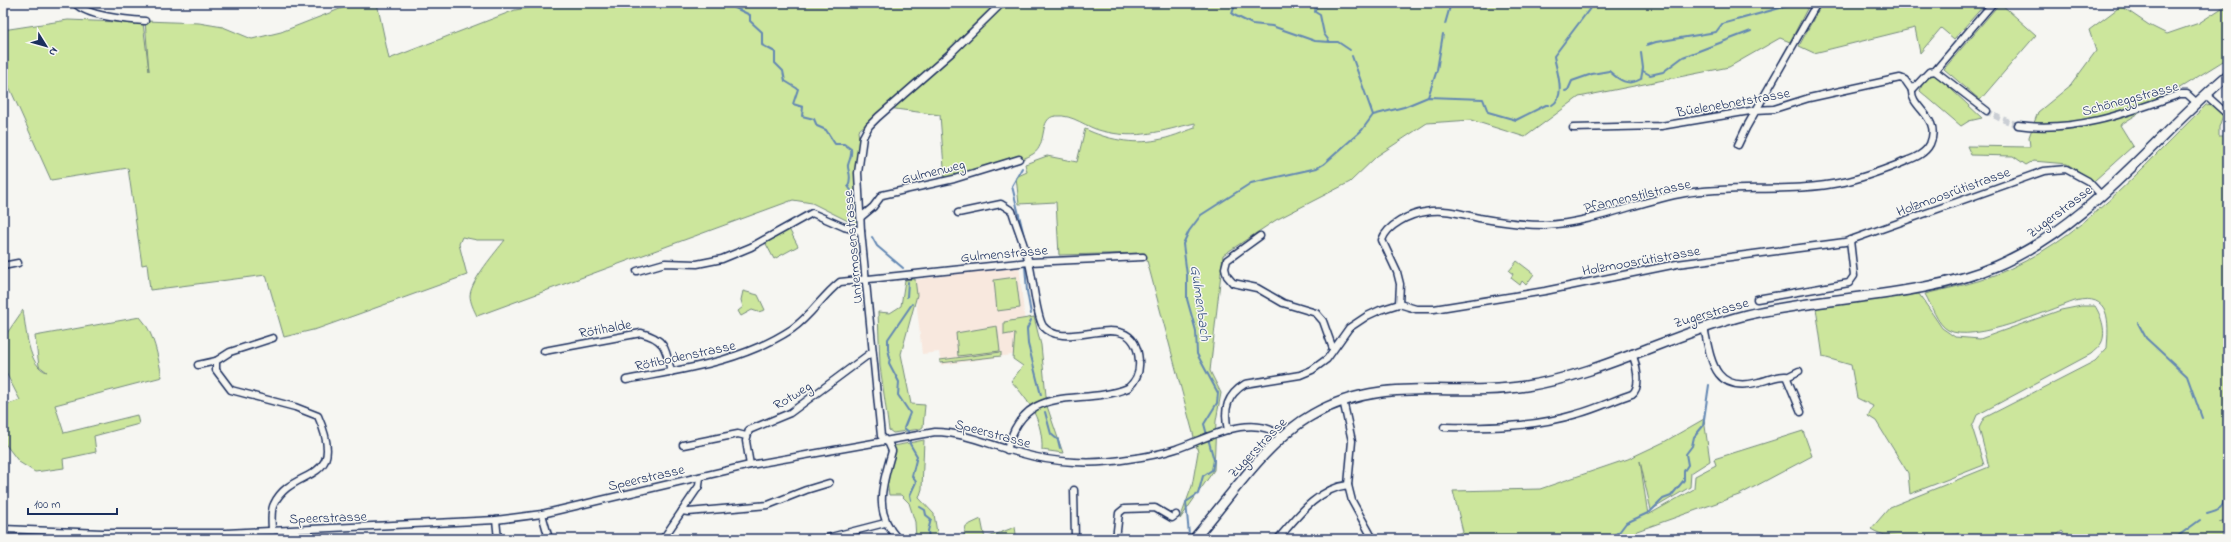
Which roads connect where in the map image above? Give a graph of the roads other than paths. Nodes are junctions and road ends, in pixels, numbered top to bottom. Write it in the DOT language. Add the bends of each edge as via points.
graph roads {
  1 [pos="75,3"];
  2 [pos="1002,3"];
  3 [pos="1817,3"];
  4 [pos="1993,3"];
  5 [pos="145,21"];
  6 [pos="1935,71"];
  7 [pos="2228,75"];
  8 [pos="1912,90"];
  9 [pos="2206,95"];
  10 [pos="2197,103"];
  11 [pos="1756,110"];
  12 [pos="1988,111"];
  13 [pos="2228,115"];
  14 [pos="2018,124"];
  15 [pos="1573,128"];
  16 [pos="1738,145"];
  17 [pos="1019,159"];
  18 [pos="2102,196"];
  19 [pos="958,213"];
  20 [pos="861,217"];
  21 [pos="861,231"];
  22 [pos="1260,236"];
  23 [pos="1850,240"];
  24 [pos="1143,257"];
  25 [pos="1029,262"];
  26 [pos="18,263"];
  27 [pos="3,266"];
  28 [pos="637,271"];
  29 [pos="866,278"];
  30 [pos="1757,299"];
  31 [pos="1399,304"];
  32 [pos="1704,327"];
  33 [pos="273,338"];
  34 [pos="1333,349"];
  35 [pos="544,351"];
  36 [pos="872,352"];
  37 [pos="1632,353"];
  38 [pos="216,361"];
  39 [pos="198,365"];
  40 [pos="1799,371"];
  41 [pos="671,372"];
  42 [pos="1788,377"];
  43 [pos="626,380"];
  44 [pos="1343,400"];
  45 [pos="1801,412"];
  46 [pos="1444,427"];
  47 [pos="1228,430"];
  48 [pos="746,436"];
  49 [pos="1282,437"];
  50 [pos="884,440"];
  51 [pos="683,445"];
  52 [pos="1007,450"];
  53 [pos="750,465"];
  54 [pos="700,476"];
  55 [pos="829,483"];
  56 [pos="1348,485"];
  57 [pos="1074,490"];
  58 [pos="682,511"];
  59 [pos="542,514"];
  60 [pos="1176,515"];
  61 [pos="496,520"];
  62 [pos="885,523"];
  63 [pos="3,529"];
  64 [pos="272,531"];
  65 [pos="197,536"];
  66 [pos="498,539"];
  67 [pos="549,539"];
  68 [pos="663,539"];
  69 [pos="823,539"];
  70 [pos="898,539"];
  71 [pos="1075,539"];
  72 [pos="1116,539"];
  73 [pos="1194,539"];
  74 [pos="1278,539"];
  75 [pos="1373,539"];
  1 -- 5 [label="street" via="80,8 123,19"];
  2 -- 20 [label="street, Untermosenstrasse" via="878,117 865,132 860,147 858,173"];
  3 -- 11 [label="street"];
  4 -- 6 [label="street"];
  6 -- 8 [label="street" via="1929,72"];
  6 -- 12 [label="street"];
  7 -- 9 [label="main road, Zugerstrasse"];
  8 -- 11 [label="street, Büelenebnetstrasse" via="1905,80 1900,78 1809,98 1774,109"];
  8 -- 31 [label="street, Pfannenstilstrasse" via="1913,97 1932,124 1933,134 1930,143 1925,151 1917,156 1862,177 1821,185 1684,194 1568,223 1545,225 1512,223 1444,211 1414,214 1386,232 1382,240 1397,272 1400,284"];
  9 -- 10 [label="main road, Zugerstrasse"];
  9 -- 13 [label="street"];
  10 -- 14 [label="street, Schöneggstrasse" via="2187,94 2180,94 2124,114 2090,122 2061,127"];
  10 -- 18 [label="main road, Zugerstrasse"];
  11 -- 15 [label="street, Büelenebnetstrasse" via="1661,126"];
  11 -- 16 [label="street"];
  17 -- 20 [label="street, Gulmenweg" via="954,179 882,195"];
  18 -- 23 [label="street, Holzmoosrütistrasse" via="2088,181 2066,169 2044,171"];
  18 -- 32 [label="main road, Zugerstrasse" via="2051,237 1993,268 1935,284 1774,309"];
  19 -- 25 [label="street" via="1000,204 1012,211"];
  20 -- 21 [label="street, Untermosenstrasse"];
  21 -- 28 [label="street" via="844,227 812,213 752,247 722,259 697,264 665,263"];
  21 -- 29 [label="street, Untermosenstrasse"];
  22 -- 34 [label="street" via="1227,260 1226,276 1233,283 1257,288 1283,303 1316,313 1323,321"];
  23 -- 30 [label="street" via="1854,276 1849,283"];
  23 -- 31 [label="street, Holzmoosrütistrasse" via="1751,256 1677,264 1545,291 1434,309 1416,309"];
  24 -- 25 [label="street, Gulmenstrasse"];
  25 -- 29 [label="street, Gulmenstrasse"];
  25 -- 52 [label="street" via="1043,325 1053,333 1059,334 1109,331 1126,335 1137,348 1138,373 1133,383 1122,390 1047,401 1029,409 1014,429"];
  26 -- 27 [label="street"];
  29 -- 36 [label="street, Untermosenstrasse"];
  29 -- 41 [label="street, Rötibodenstrasse" via="840,282 827,292 810,314 793,329 771,341 722,361"];
  31 -- 34 [label="street" via="1358,321 1343,334"];
  32 -- 37 [label="main road, Zugerstrasse"];
  32 -- 42 [label="street" via="1713,366 1724,380 1746,384"];
  33 -- 38 [label="street" via="230,352"];
  34 -- 47 [label="street" via="1326,359 1312,370 1300,375 1245,384 1237,388 1226,405"];
  35 -- 41 [label="street, Rötihalde" via="641,333 661,341"];
  36 -- 48 [label="street, Rotweg" via="790,413 749,430"];
  36 -- 50 [label="street, Untermosenstrasse" via="881,436"];
  37 -- 44 [label="main road, Zugerstrasse" via="1565,378 1502,390 1418,388 1378,391"];
  37 -- 46 [label="street" via="1636,366 1637,388 1632,394 1579,414 1548,421 1491,428"];
  38 -- 39 [label="street"];
  38 -- 64 [label="street" via="216,370 231,390 318,416 326,435 326,460 314,473 287,488 273,505"];
  40 -- 42 [label="street"];
  41 -- 43 [label="street, Rötibodenstrasse"];
  42 -- 45 [label="street"];
  44 -- 49 [label="main road, Zugerstrasse" via="1312,414"];
  44 -- 56 [label="street" via="1352,441"];
  47 -- 49 [label="street, Speerstrasse" via="1265,428"];
  47 -- 52 [label="street, Speerstrasse" via="1158,454 1110,461 1064,461"];
  48 -- 51 [label="street" via="738,434"];
  48 -- 53 [label="street"];
  49 -- 73 [label="main road, Zugerstrasse"];
  50 -- 52 [label="street, Speerstrasse" via="939,432 956,434"];
  50 -- 53 [label="street, Speerstrasse"];
  50 -- 62 [label="street, Untermosenstrasse" via="892,451 881,496"];
  53 -- 54 [label="street, Speerstrasse"];
  54 -- 58 [label="street" via="701,484"];
  54 -- 59 [label="street, Speerstrasse"];
  55 -- 58 [label="street" via="768,505"];
  56 -- 74 [label="street" via="1335,487 1322,495 1306,508"];
  56 -- 75 [label="street" via="1352,501"];
  57 -- 71 [label="street"];
  58 -- 68 [label="street"];
  59 -- 61 [label="street, Speerstrasse"];
  59 -- 67 [label="street"];
  60 -- 72 [label="street" via="1172,518 1155,508 1124,509 1119,513"];
  61 -- 64 [label="street, Speerstrasse"];
  61 -- 66 [label="street"];
  62 -- 69 [label="street"];
  62 -- 70 [label="street"];
  63 -- 65 [label="street, Speerstrasse"];
  64 -- 65 [label="street, Speerstrasse"];
}
